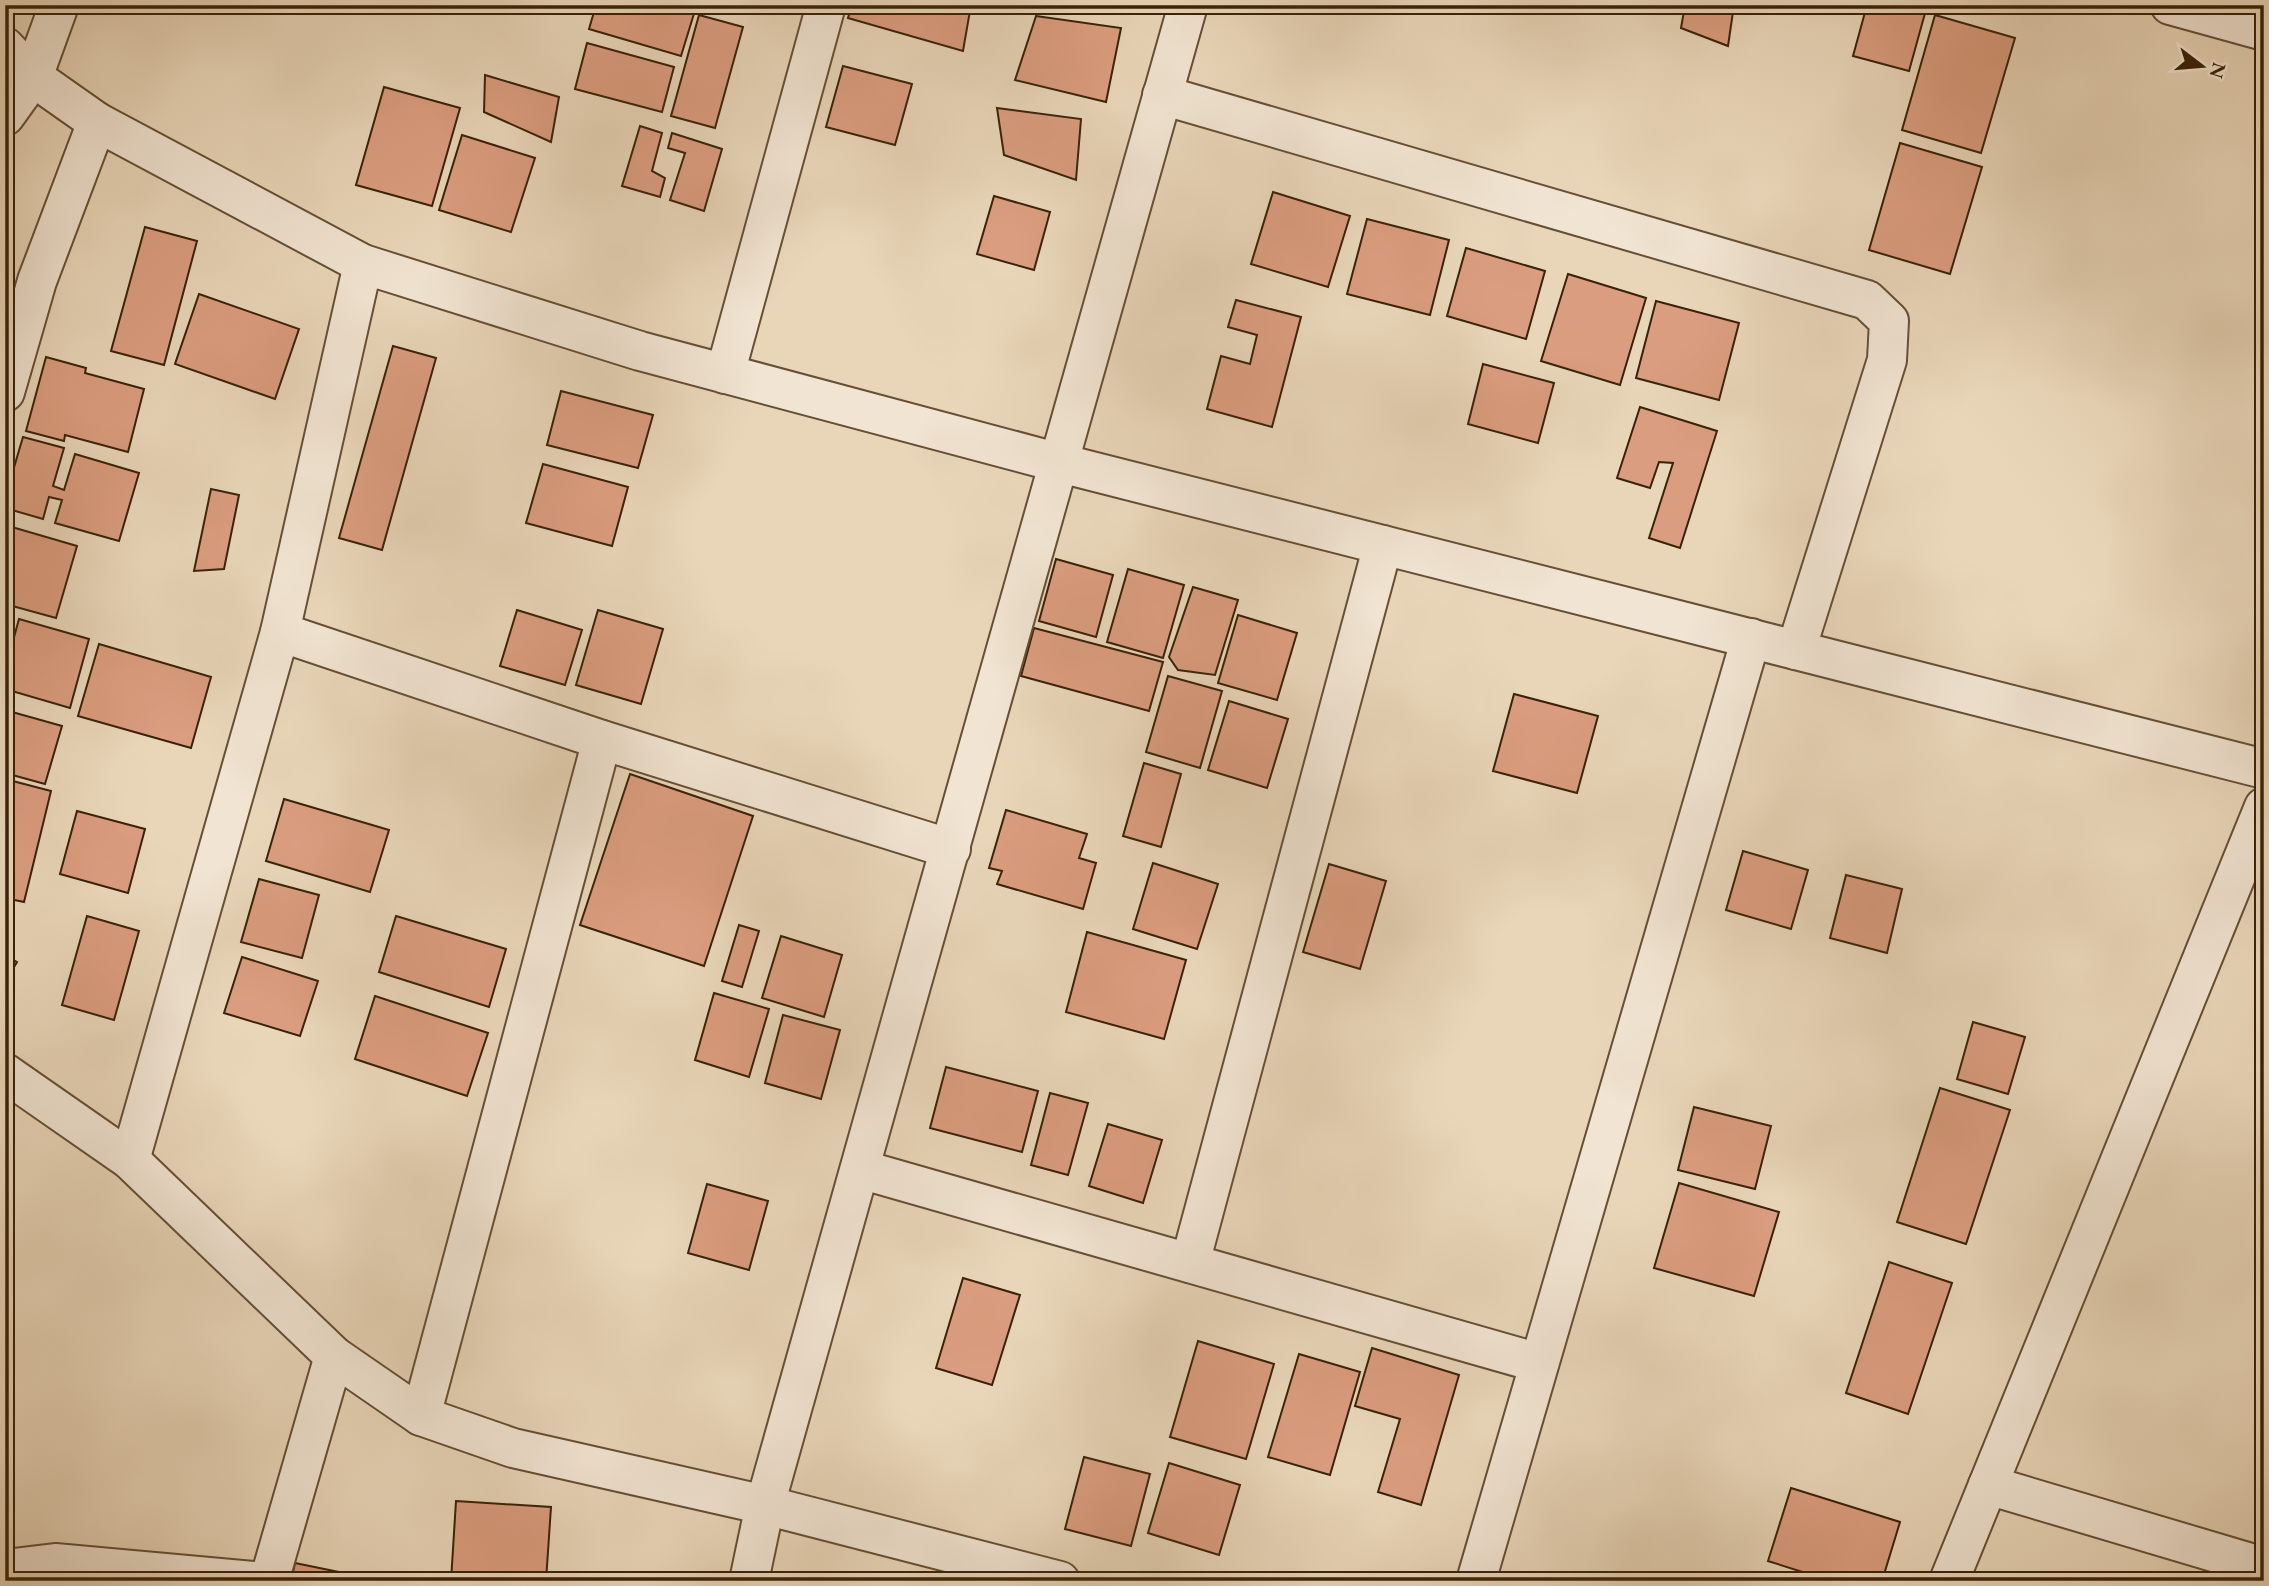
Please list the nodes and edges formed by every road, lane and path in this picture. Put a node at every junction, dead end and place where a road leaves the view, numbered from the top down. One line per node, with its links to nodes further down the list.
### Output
1 (59, 5): 7 (street)
2 (826, 5): 12 (street)
3 (1188, 5): 8 (street)
4 (2171, 5): 5 (street)
5 (2264, 31)
6 (5, 47): 7 (street)
7 (33, 77): 9 (street); 10 (street)
8 (1163, 95): 14 (street); 18 (street)
9 (5, 116)
10 (97, 122): 11 (street); 13 (street)
11 (363, 264): 12 (street); 16 (street)
12 (726, 374): 14 (street)
13 (5, 392)
14 (1056, 462): 15 (street); 22 (street)
15 (1383, 545): 17 (street); 26 (street)
16 (280, 632): 19 (street); 24 (street)
17 (1751, 638): 18 (street); 28 (street)
18 (1796, 650): 20 (street)
19 (602, 740): 22 (street); 29 (street)
20 (2264, 769)
21 (2264, 807): 30 (street)
22 (951, 849): 25 (street)
23 (5, 1073): 24 (street)
24 (130, 1160): 27 (street)
25 (860, 1169): 26 (street); 31 (street)
26 (1190, 1264): 28 (street)
27 (334, 1356): 29 (street); 36 (street)
28 (1539, 1363): 38 (street)
29 (421, 1416): 31 (street)
30 (1988, 1485): 32 (street); 39 (street)
31 (765, 1505): 34 (street); 37 (street)
32 (2264, 1567)
33 (5, 1569): 35 (street)
34 (1041, 1578)
35 (253, 1581)
36 (269, 1581)
37 (749, 1581)
38 (1476, 1581)
39 (1949, 1581)

